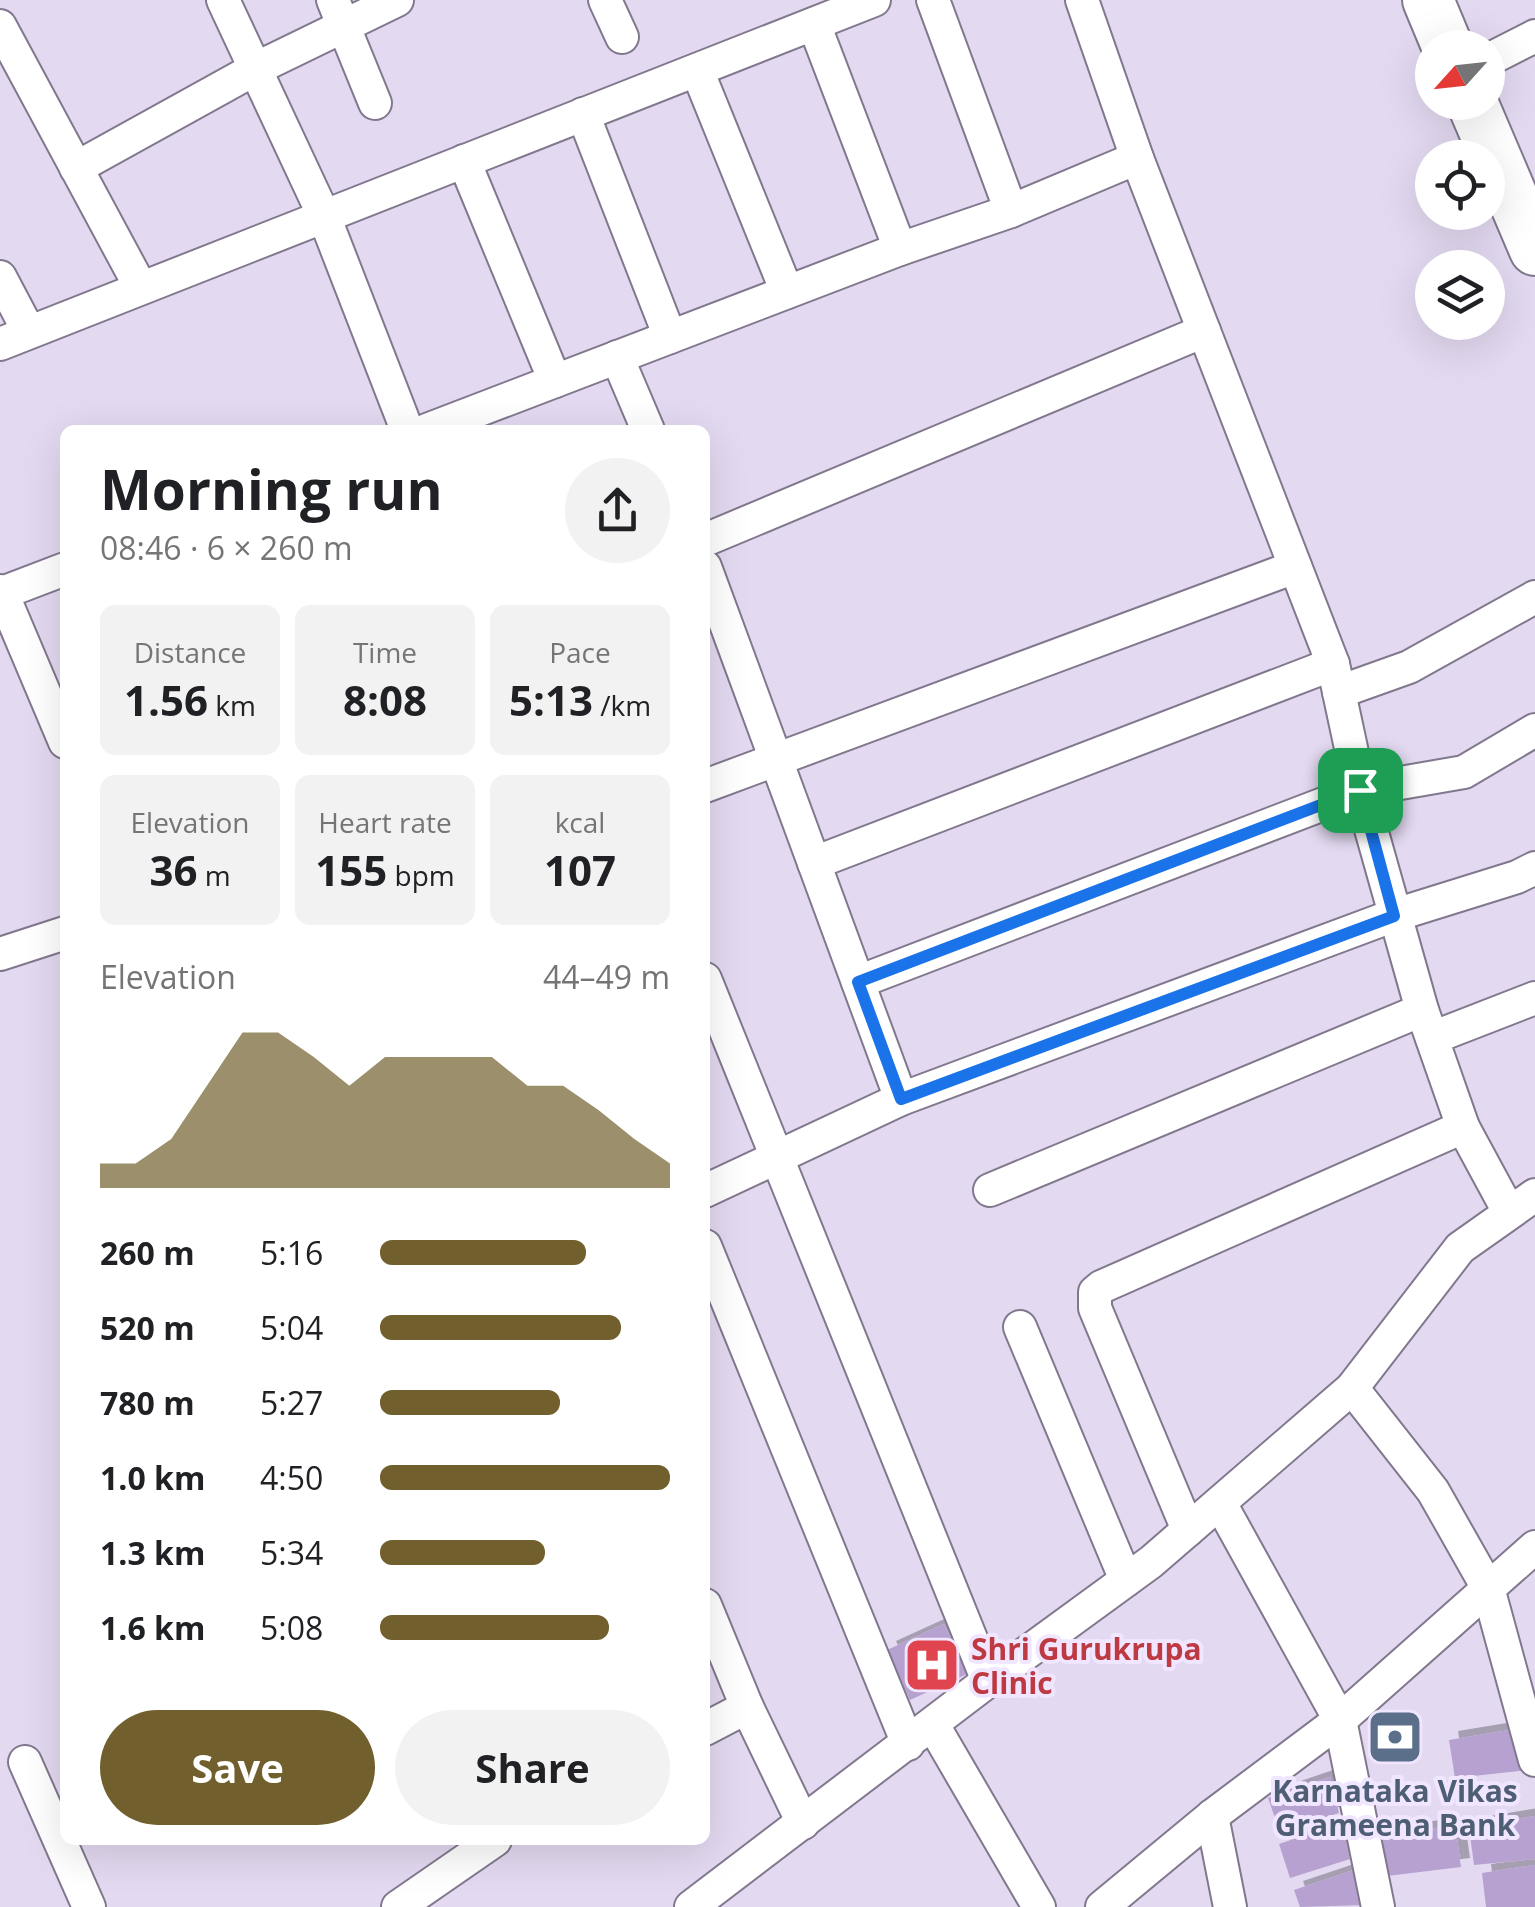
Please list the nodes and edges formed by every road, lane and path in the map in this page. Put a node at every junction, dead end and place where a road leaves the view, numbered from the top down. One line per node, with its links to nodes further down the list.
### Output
1 (223, 0): 15 (street)
2 (397, 0): 8 (street)
3 (605, 0): 13 (street)
4 (933, 0): 23 (street)
5 (1082, 0): 20 (street)
6 (1428, 0): 11 (highway)
7 (857, 3): 9 (street)
8 (338, 12): 15 (street); 17 (street)
9 (814, 24): 16 (street); 25 (street)
10 (0, 26): 22 (street)
11 (1440, 30)
12 (1535, 36): 14 (street)
13 (622, 37)
14 (1505, 51)
15 (255, 69): 22 (street); 24 (street)
16 (697, 70): 18 (street); 29 (street)
17 (375, 103)
18 (583, 114): 21 (street); 31 (street)
19 (1480, 120): 26 (highway)
20 (1136, 158): 23 (street); 30 (street)
21 (464, 162): 24 (street); 34 (street)
22 (76, 168): 28 (street)
23 (1012, 211): 25 (street)
24 (324, 216): 28 (street); 36 (street)
25 (900, 249): 29 (street)
26 (1535, 250)
27 (0, 278): 32 (street)
28 (140, 288): 32 (street)
29 (786, 292): 31 (street)
30 (1204, 331): 39 (street); 40 (street)
31 (670, 336): 33 (street)
32 (14, 338)
33 (617, 357): 34 (street); 38 (street)
34 (555, 381): 35 (street)
35 (494, 418): 37 (street)
36 (405, 425)
37 (455, 425)
38 (646, 425)
39 (710, 538)
40 (1295, 567): 45 (street); 48 (street)
41 (60, 571): 43 (street)
42 (710, 582): 48 (street)
43 (1, 592): 46 (street)
44 (1535, 597): 45 (street)
45 (1336, 678): 50 (street); 51 (street)
46 (60, 730)
47 (1535, 730): 50 (street)
48 (775, 758): 49 (street); 51 (street)
49 (710, 784)
50 (1360, 790): 53 (street); 56 (street)
51 (814, 863): 56 (street)
52 (1535, 868): 53 (street)
53 (1394, 916): 59 (street); 60 (street)
54 (60, 935): 55 (street)
55 (0, 954)
56 (858, 982): 60 (street)
57 (710, 990): 62 (street)
58 (1535, 998): 59 (street)
59 (1427, 1024): 61 (street); 64 (street)
60 (901, 1099): 62 (street)
61 (1464, 1127): 65 (street); 70 (street)
62 (777, 1155): 63 (street); 75 (street)
63 (710, 1188)
64 (990, 1190)
65 (1522, 1204): 68 (street)
66 (710, 1257): 79 (street)
67 (1020, 1327): 72 (street)
68 (1352, 1388): 69 (street); 73 (street)
69 (1220, 1503): 70 (street); 77 (street)
70 (1188, 1530): 72 (street)
71 (1535, 1547): 73 (street)
72 (1126, 1580): 75 (street)
73 (1488, 1588): 77 (street); 80 (street)
74 (710, 1617): 76 (street)
75 (988, 1681): 79 (street)
76 (747, 1707): 78 (street); 83 (street)
77 (1340, 1720): 82 (street); 93 (street)
78 (710, 1726)
79 (920, 1735): 83 (street); 90 (street)
80 (1535, 1760)
81 (25, 1762): 84 (street)
82 (1212, 1816): 91 (street); 92 (street)
83 (803, 1823): 89 (street)
84 (60, 1841)
85 (62, 1845): 87 (street)
86 (488, 1845): 88 (street)
87 (89, 1907)
88 (398, 1907)
89 (692, 1907)
90 (1040, 1907)
91 (1102, 1907)
92 (1230, 1907)
93 (1378, 1907)

